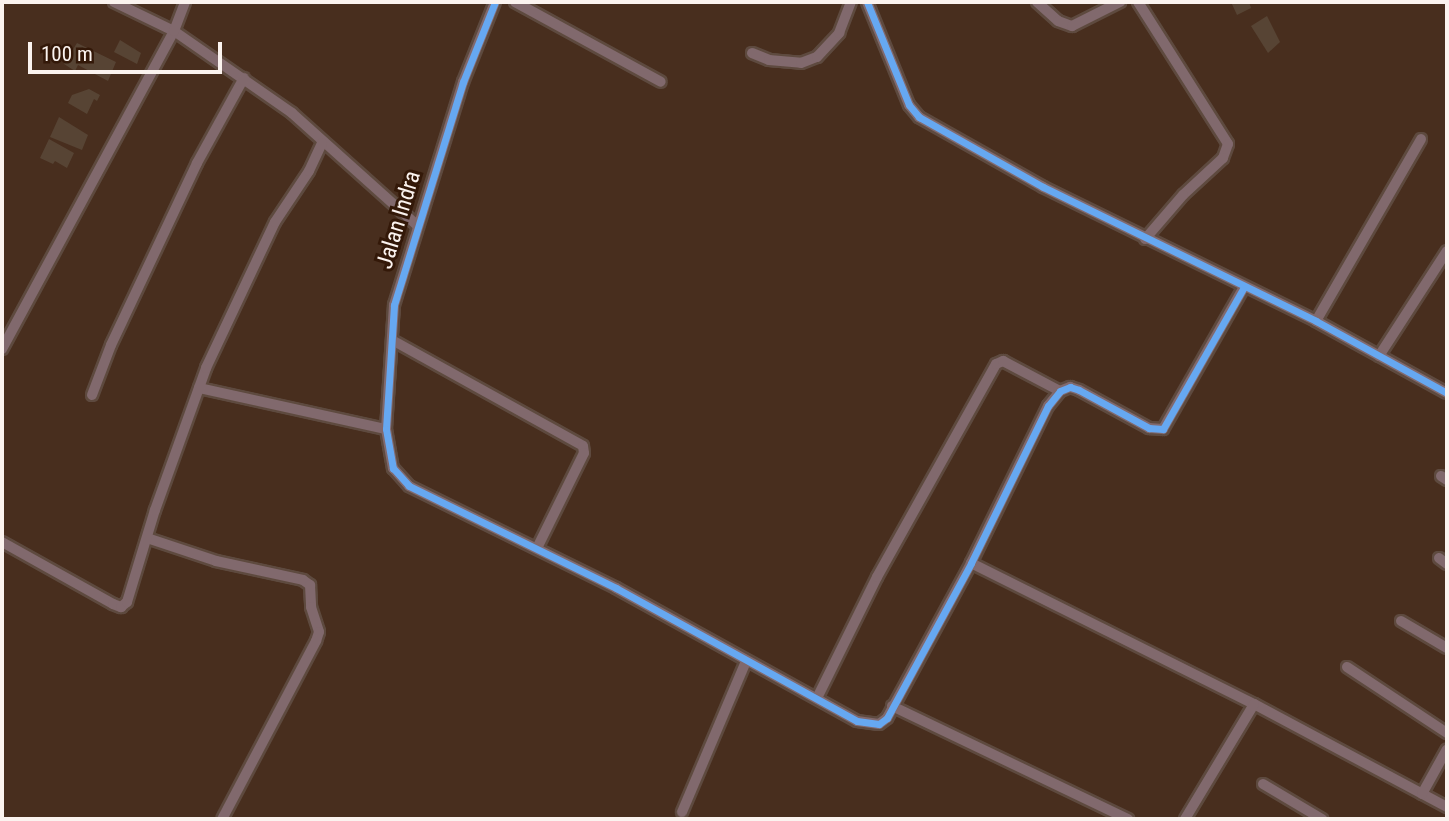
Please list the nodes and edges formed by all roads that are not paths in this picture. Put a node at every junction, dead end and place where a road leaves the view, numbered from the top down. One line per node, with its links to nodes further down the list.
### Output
1 (114, 2): 10 (street)
2 (185, 2): 10 (street)
3 (495, 2): 16 (street, Jalan Indra)
4 (515, 2): 13 (street)
5 (851, 2): 11 (street)
6 (867, 2): 17 (street)
7 (1037, 2): 8 (street)
8 (1120, 2)
9 (1138, 2): 17 (street)
10 (174, 31): 12 (street); 22 (street)
11 (752, 53)
12 (244, 78): 15 (street); 27 (street)
13 (660, 82)
14 (1421, 139): 20 (street)
15 (323, 143): 16 (street); 24 (street)
16 (418, 226): 21 (street, Jalan Indra)
17 (1145, 239): 19 (street)
18 (1447, 251): 23 (street)
19 (1244, 287): 20 (street); 25 (street)
20 (1315, 321): 23 (street)
21 (392, 341): 28 (street, Jalan Indra); 31 (street)
22 (2, 349)
23 (1379, 356): 26 (street)
24 (198, 388): 28 (street); 29 (street)
25 (1060, 391): 32 (street); 37 (street)
26 (1447, 393)
27 (92, 395)
28 (386, 429): 31 (street, Jalan Indra)
29 (147, 538): 30 (street); 46 (street)
30 (2, 542)
31 (537, 548): 35 (street)
32 (971, 563): 38 (street); 39 (street)
33 (1401, 621): 34 (street)
34 (1447, 648)
35 (746, 661): 37 (street); 45 (street)
36 (1347, 667): 40 (street)
37 (817, 698): 39 (street)
38 (1254, 705): 43 (street); 48 (street)
39 (892, 706): 47 (street)
40 (1447, 733)
41 (1447, 749): 43 (street)
42 (1263, 784): 49 (street)
43 (1422, 794): 44 (street)
44 (1447, 807)
45 (682, 812)
46 (222, 819)
47 (1128, 819)
48 (1185, 819)
49 (1322, 819)

